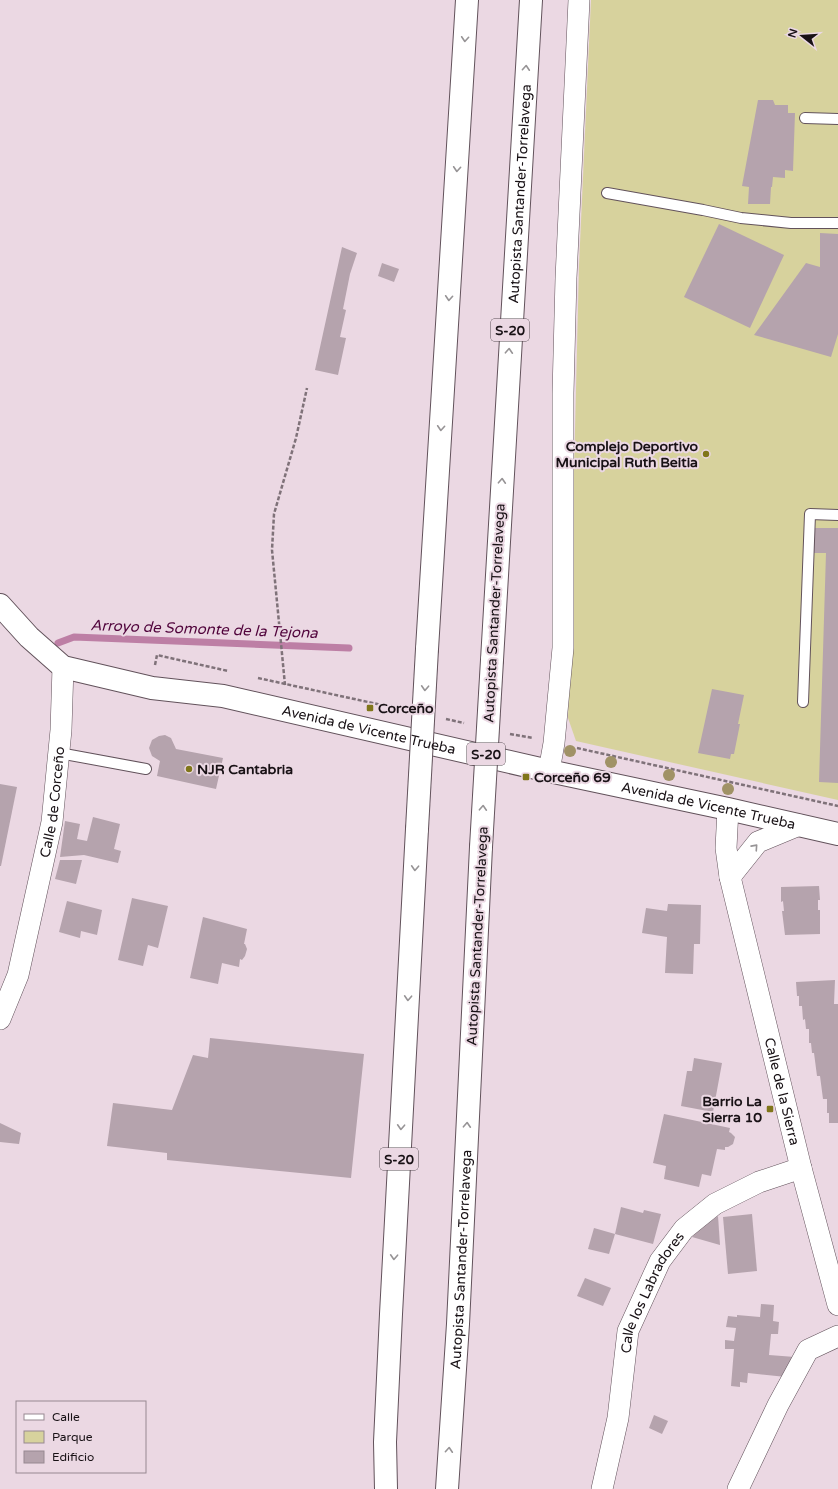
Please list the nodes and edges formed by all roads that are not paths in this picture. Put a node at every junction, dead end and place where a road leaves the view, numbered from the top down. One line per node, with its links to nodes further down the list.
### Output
1 (467, 0): 23 (main road, S-20, one-way to 23, bridge)
2 (531, 0): 24 (main road, Autopista Santander-Torrelavega / S-20, one-way to 2, bridge)
3 (579, 0): 14 (street)
4 (805, 118): 5 (lane)
5 (838, 119)
6 (607, 193): 7 (lane)
7 (838, 223)
8 (838, 515): 11 (lane)
9 (0, 605): 10 (main road)
10 (63, 667): 12 (street, Calle de Corceño); 14 (main road, Avenida de Vicente Trueba)
11 (803, 702)
12 (59, 753): 13 (lane); 19 (street, Calle de Corceño)
13 (146, 769)
14 (549, 771): 15 (main road, Avenida de Vicente Trueba)
15 (728, 809): 16 (main road, Avenida de Vicente Trueba); 18 (street, Calle de la Sierra)
16 (799, 825): 17 (main road, Avenida de Vicente Trueba); 18 (street, one-way to 16)
17 (838, 834)
18 (730, 877): 20 (street, Calle de la Sierra)
19 (0, 1019)
20 (801, 1168): 21 (street, Calle de la Sierra); 25 (street, Calle los Labradores)
21 (838, 1305)
22 (838, 1336): 26 (street)
23 (386, 1489)
24 (447, 1489)
25 (602, 1489)
26 (738, 1489)

